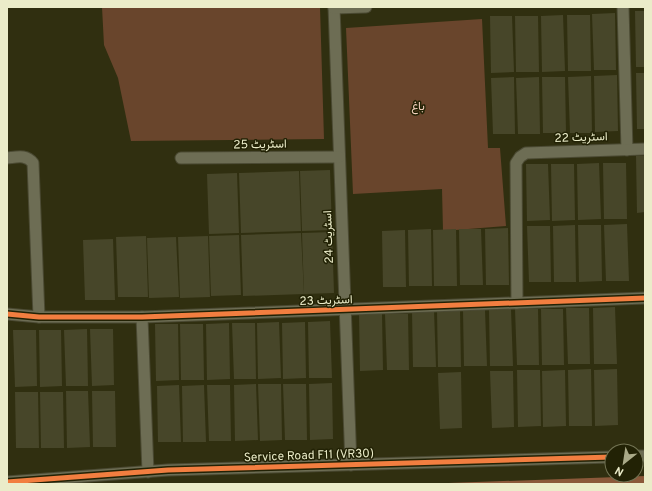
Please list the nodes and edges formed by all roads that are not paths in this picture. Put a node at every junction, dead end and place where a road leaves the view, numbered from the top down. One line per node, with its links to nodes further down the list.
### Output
1 (366, 7): 3 (street)
2 (623, 7): 5 (street)
3 (334, 8): 6 (street, اسٹریٹ 24)
4 (645, 149): 5 (street, اسٹریٹ 22)
5 (627, 150): 10 (street, اسٹریٹ 22)
6 (339, 157): 8 (street, اسٹریٹ 25); 11 (street, اسٹریٹ 24)
7 (7, 158): 13 (street)
8 (181, 158)
9 (645, 298): 10 (street, اسٹریٹ 23)
10 (517, 303): 11 (street, اسٹریٹ 23)
11 (345, 310): 14 (street, اسٹریٹ 23); 16 (street, اسٹریٹ 24)
12 (7, 314): 13 (street, اسٹریٹ 23)
13 (39, 317): 14 (street, اسٹریٹ 23)
14 (142, 317): 17 (street)
15 (604, 457): 16 (street, Service Road F11 (VR30))
16 (350, 465): 17 (street, Service Road F11 (VR30))
17 (148, 472): 18 (street, Service Road F11 (VR30))
18 (7, 482)

